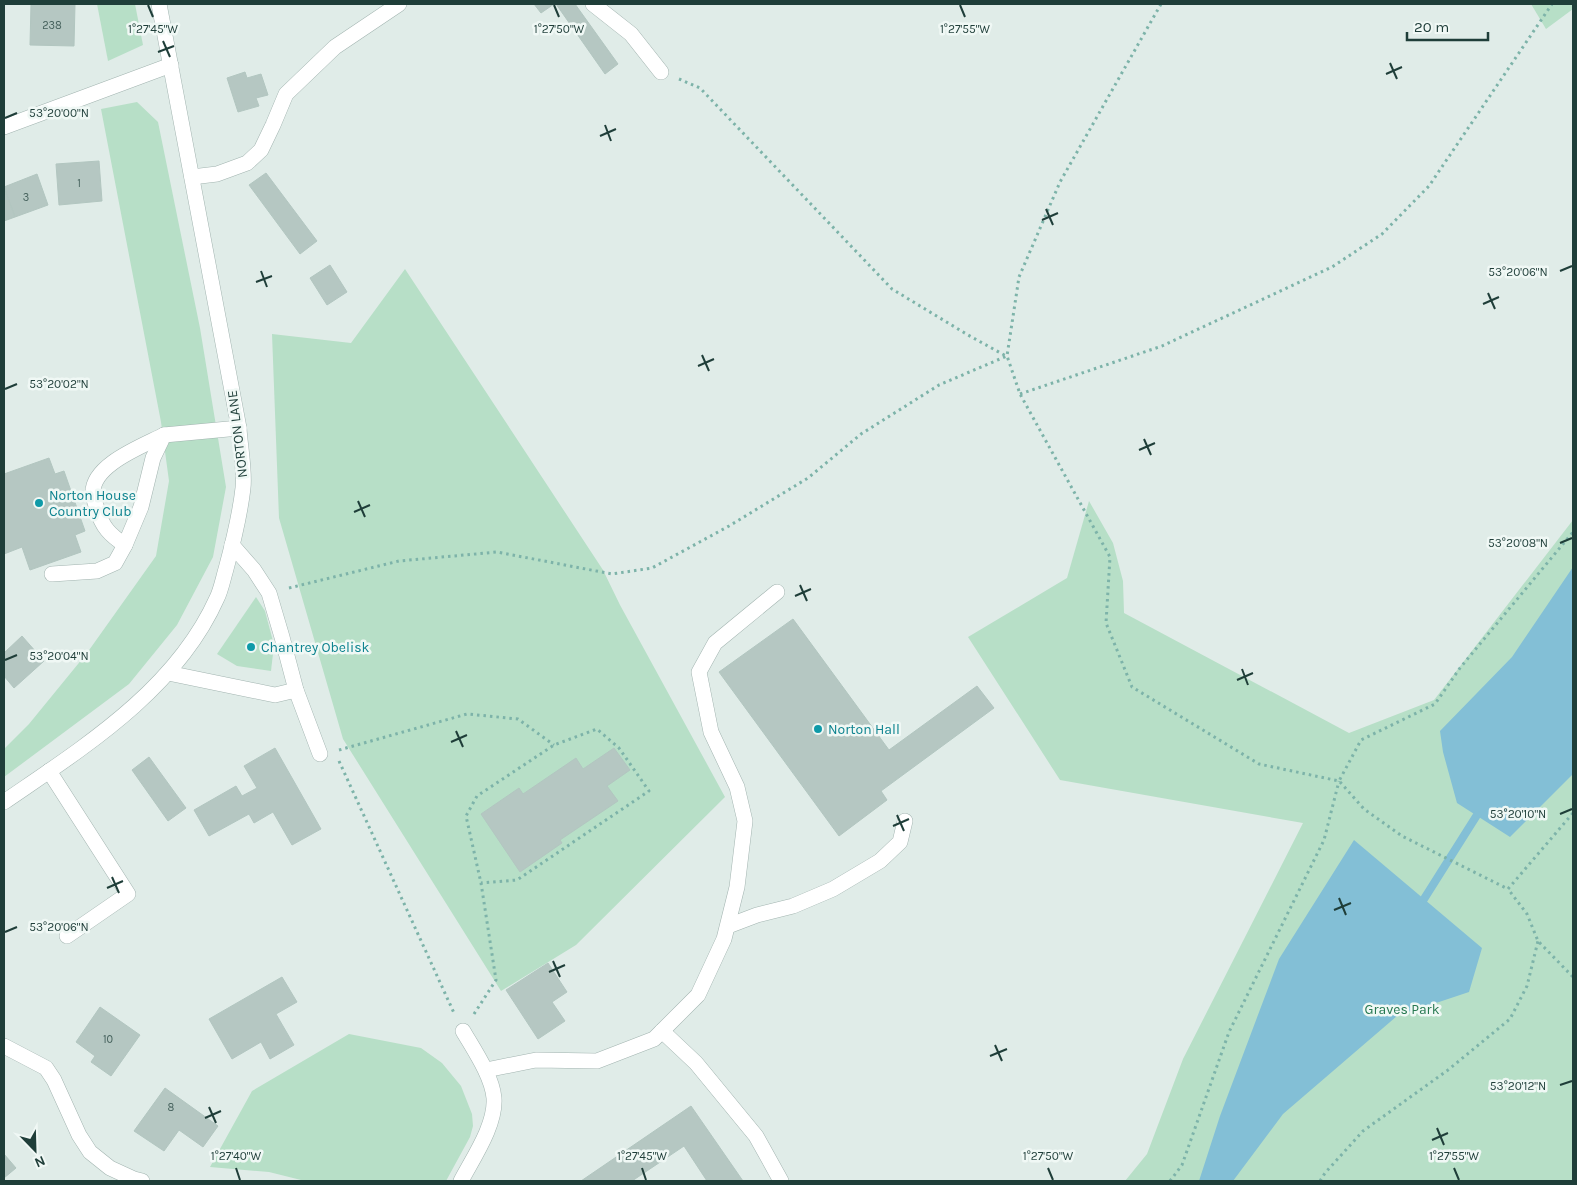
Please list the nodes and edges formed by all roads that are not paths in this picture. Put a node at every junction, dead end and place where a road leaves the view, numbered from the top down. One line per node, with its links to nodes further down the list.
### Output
1 (159, 4): 4 (street, NORTON LANE)
2 (399, 4): 7 (street)
3 (593, 4): 5 (street)
4 (171, 65): 6 (street); 7 (street, NORTON LANE)
5 (661, 72)
6 (4, 126)
7 (192, 177): 8 (street, NORTON LANE)
8 (239, 428): 9 (street); 11 (street, NORTON LANE)
9 (164, 435): 10 (street); 10 (street)
10 (125, 545): 12 (street)
11 (232, 545): 14 (street, NORTON LANE); 15 (street)
12 (52, 574)
13 (777, 592): 20 (street)
14 (168, 672): 15 (street); 17 (street, NORTON LANE)
15 (296, 690): 16 (street)
16 (327, 753)
17 (49, 771): 18 (street, NORTON LANE); 21 (street)
18 (4, 802)
19 (905, 821): 20 (street)
20 (728, 926): 23 (street)
21 (67, 936)
22 (463, 1031): 25 (street)
23 (662, 1031): 25 (street); 28 (street)
24 (4, 1046): 26 (street)
25 (486, 1070): 27 (street)
26 (142, 1181)
27 (461, 1181)
28 (781, 1181)

